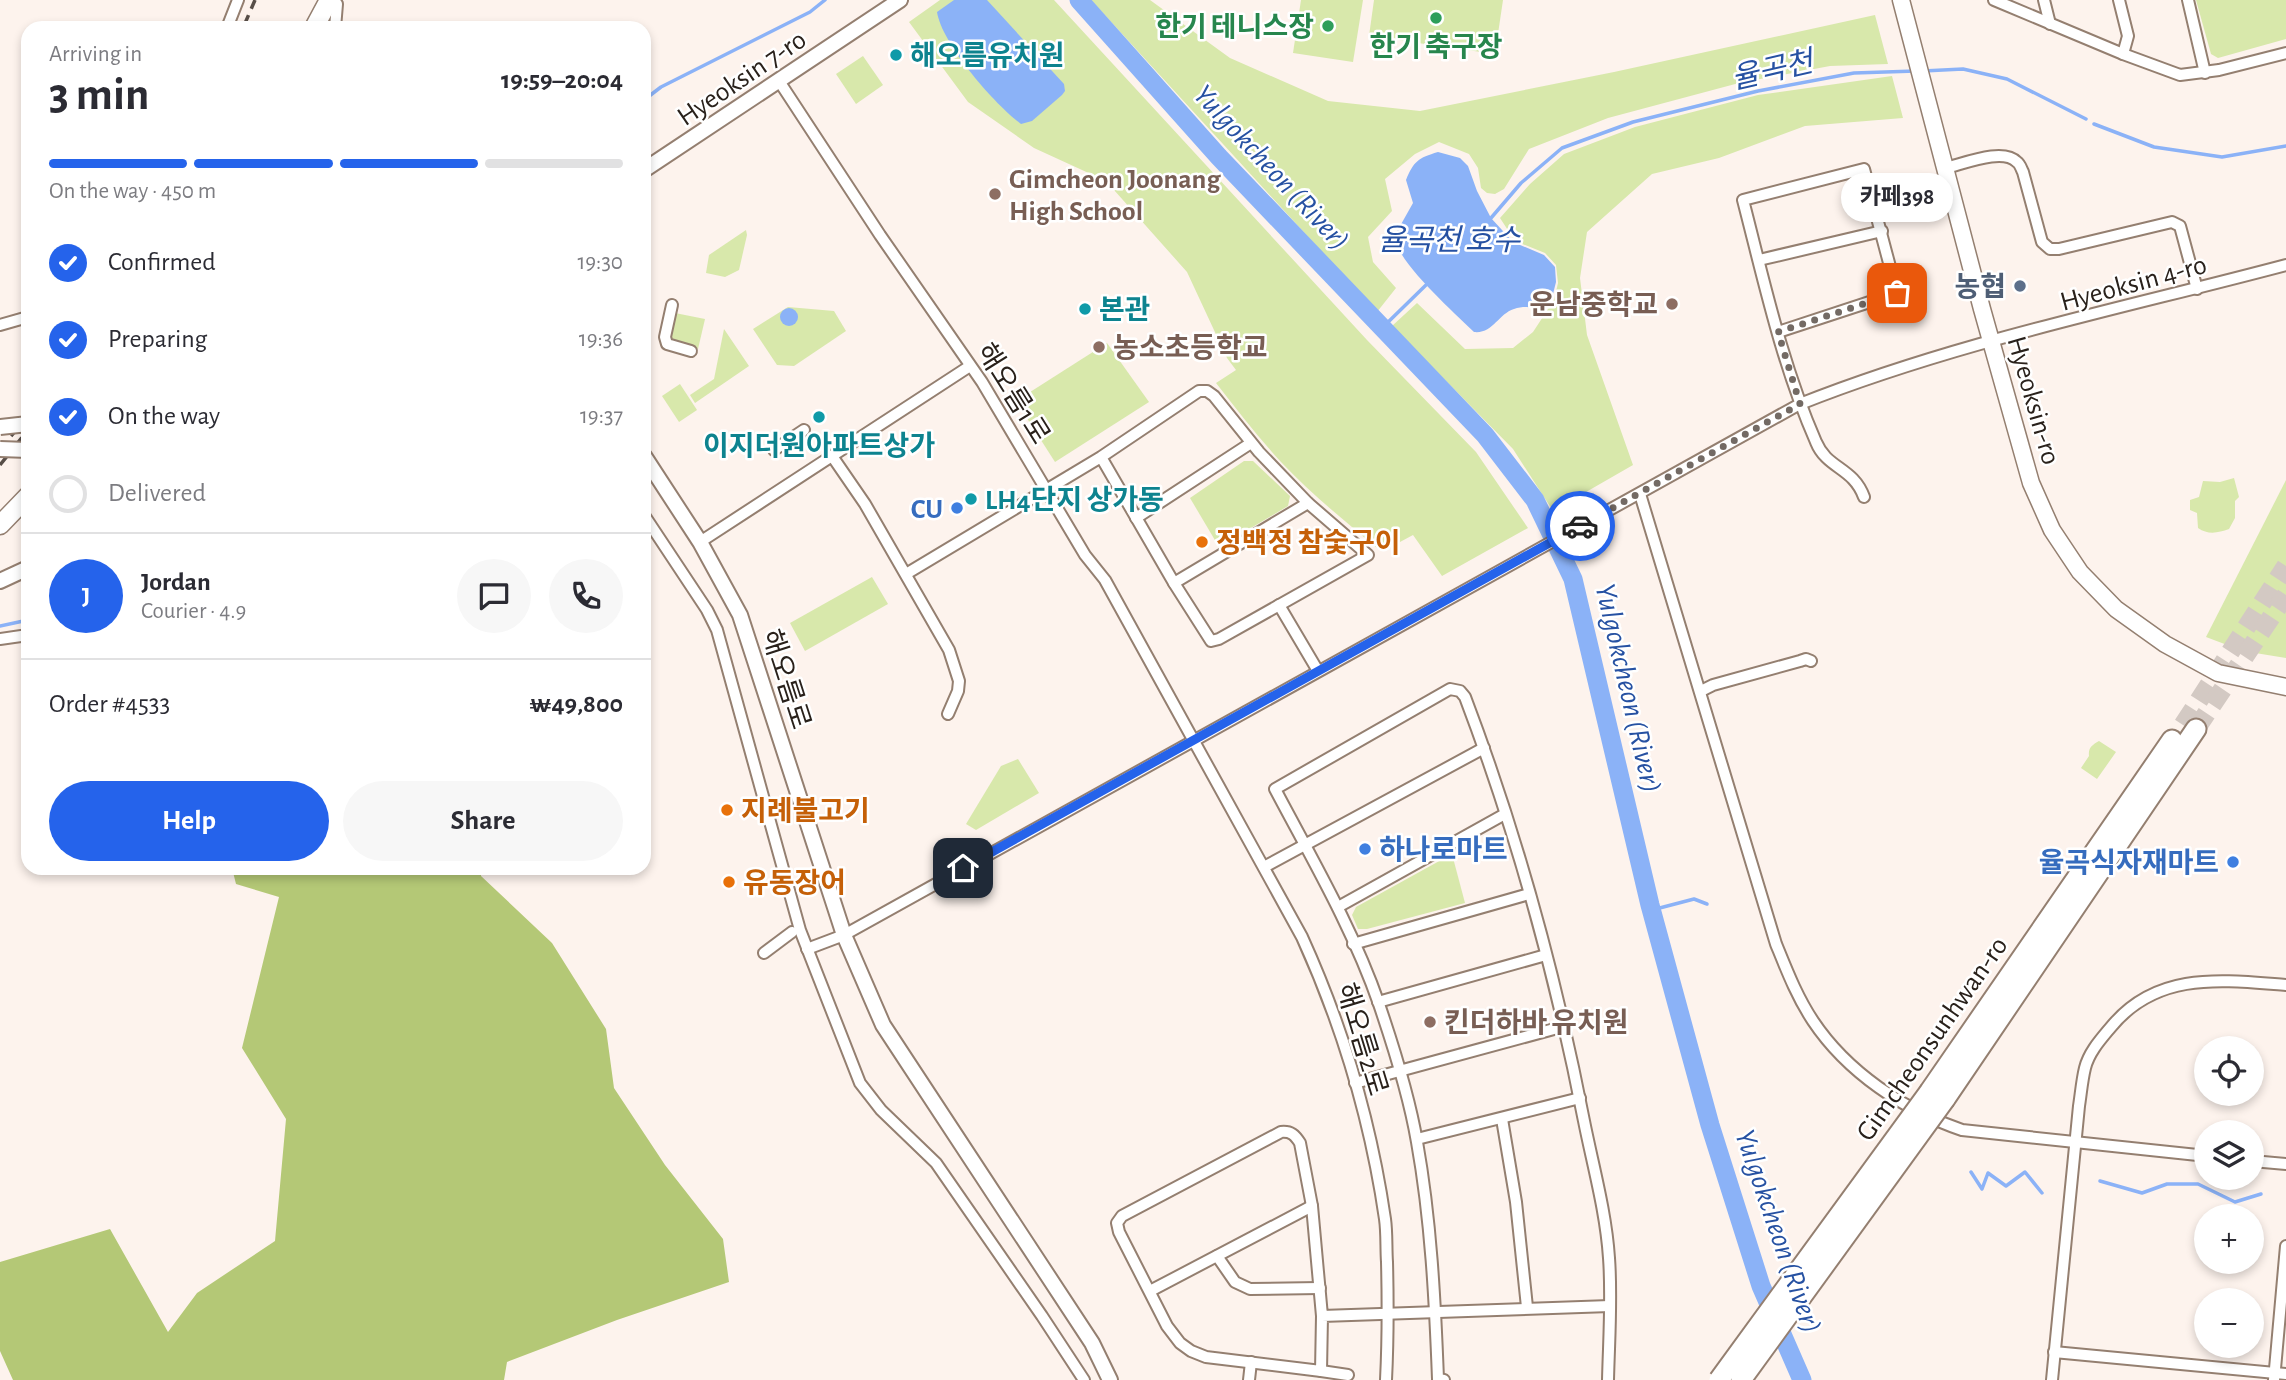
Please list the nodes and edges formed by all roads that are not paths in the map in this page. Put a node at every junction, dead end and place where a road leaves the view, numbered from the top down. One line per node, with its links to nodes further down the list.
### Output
1 (239, 0): 9 (street)
2 (900, 0): 17 (street, Hyeoksin 7-ro)
3 (1901, 0): 19 (main road, Hyeoksin-ro)
4 (1994, 0): 13 (street)
5 (2044, 0): 13 (street)
6 (2119, 0): 15 (street)
7 (2188, 0): 16 (street)
8 (335, 1): 10 (main road); 11 (main road); 12 (street)
9 (230, 21)
10 (319, 21)
11 (328, 21)
12 (335, 21)
13 (2050, 24): 15 (street)
14 (2286, 53): 16 (street)
15 (2123, 54): 16 (street)
16 (2205, 73)
17 (779, 81): 18 (street, Hyeoksin 7-ro); 30 (street, 해오름1로)
18 (651, 165)
19 (1945, 168): 23 (street); 28 (main road, Hyeoksin-ro)
20 (1882, 231): 21 (street); 21 (street); 27 (street)
21 (1759, 260): 27 (street)
22 (2286, 265): 23 (street, Hyeoksin 4-ro)
23 (2197, 289): 28 (street, Hyeoksin 4-ro)
24 (672, 304): 29 (street)
25 (21, 319): 26 (street)
26 (0, 325)
27 (1778, 332): 31 (street)
28 (1992, 342): 31 (street, Hyeoksin 4-ro); 62 (main road, Hyeoksin-ro)
29 (691, 351)
30 (970, 366): 39 (street); 42 (street, 해오름1로)
31 (1800, 404): 43 (street, Hyeoksin 4-ro); 44 (street)
32 (21, 425): 33 (street, bridge)
33 (0, 427)
34 (804, 430): 38 (street)
35 (1251, 443): 40 (street); 46 (street); 47 (street)
36 (0, 449): 37 (street, bridge)
37 (21, 450)
38 (774, 450)
39 (832, 456): 52 (street); 54 (street)
40 (1101, 457): 42 (street); 47 (street)
41 (651, 467): 52 (street, 해오름로)
42 (1048, 490): 54 (street); 66 (street, 해오름1로)
43 (1640, 494): 61 (street, Hyeoksin 4-ro); 63 (street)
44 (1864, 497)
45 (21, 503): 49 (main road)
46 (1308, 503): 56 (street); 57 (street)
47 (1136, 518): 56 (street)
48 (21, 520): 51 (main road)
49 (0, 525)
50 (651, 526): 76 (street)
51 (0, 541)
52 (700, 542): 74 (street, 해오름로)
53 (21, 571): 55 (street)
54 (906, 574): 64 (street)
55 (0, 581)
56 (1174, 583): 57 (street)
57 (1279, 604): 61 (street)
58 (21, 636): 59 (street)
59 (0, 639)
60 (1811, 661): 63 (street)
61 (1318, 671): 66 (street, Hyeoksin 4-ro)
62 (2286, 687)
63 (1701, 691): 88 (street)
64 (948, 714)
65 (2189, 727): 84 (highway, Gimcheonsunhwan-ro)
66 (1193, 740): 70 (street, 해오름2로); 74 (street, Hyeoksin 4-ro)
67 (1484, 748): 68 (street); 69 (street); 69 (street)
68 (1505, 814): 71 (street); 72 (street)
69 (1305, 846): 70 (street); 72 (street)
70 (1264, 867): 83 (street, 해오름2로)
71 (1529, 894): 75 (street); 78 (street)
72 (1338, 907): 75 (street)
73 (792, 932): 77 (street)
74 (844, 935): 76 (street, Hyeoksin 4-ro); 108 (street, 해오름로)
75 (1353, 944): 80 (street)
76 (807, 948): 107 (street)
77 (764, 953)
78 (1546, 955): 80 (street); 81 (street)
79 (2286, 985): 88 (street)
80 (1378, 1002): 82 (street)
81 (1564, 1026): 82 (street); 85 (street)
82 (1399, 1071): 83 (street); 87 (street)
83 (1355, 1083): 100 (street, 해오름2로)
84 (1937, 1095): 113 (highway, Gimcheonsunhwan-ro, bridge); 114 (highway, Gimcheonsunhwan-ro, bridge)
85 (1580, 1098): 86 (street); 97 (street)
86 (1502, 1119): 87 (street); 98 (street)
87 (1417, 1139): 99 (street)
88 (2075, 1143): 89 (street); 102 (street)
89 (2194, 1155)
90 (2264, 1162): 91 (street)
91 (2286, 1164)
92 (1312, 1206): 94 (street); 95 (street); 96 (street)
93 (2286, 1245): 106 (street)
94 (1217, 1256): 95 (street); 96 (street)
95 (1320, 1288): 101 (street)
96 (1150, 1291): 103 (street)
97 (1610, 1306): 98 (street); 112 (street)
98 (1527, 1307): 99 (street)
99 (1436, 1312): 100 (street); 111 (street)
100 (1389, 1314): 101 (street); 110 (street, 해오름2로)
101 (1322, 1316): 104 (street)
102 (2054, 1352): 106 (street); 115 (street)
103 (1251, 1362): 104 (street); 109 (street)
104 (1321, 1371): 105 (street)
105 (1348, 1375)
106 (2278, 1375)
107 (1084, 1380)
108 (1110, 1380)
109 (1249, 1380)
110 (1386, 1380)
111 (1444, 1380)
112 (1608, 1380)
113 (1719, 1380)
114 (1741, 1380)
115 (2052, 1380)

